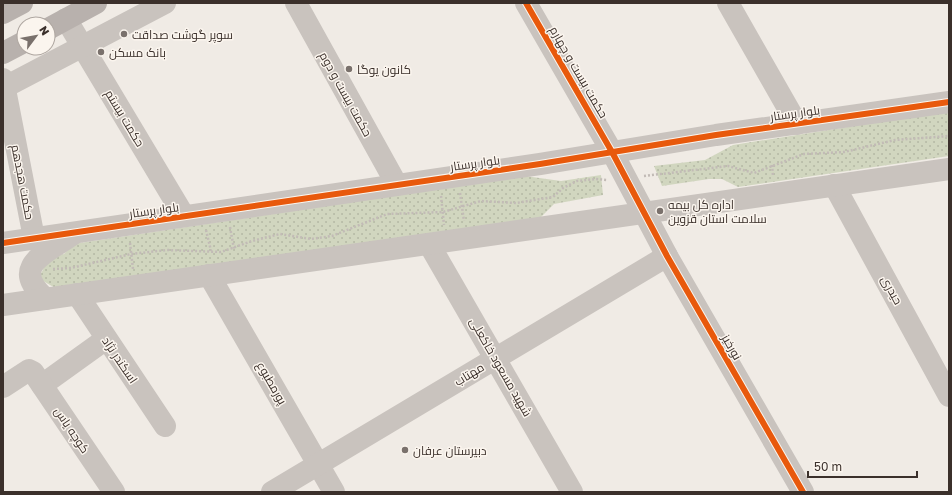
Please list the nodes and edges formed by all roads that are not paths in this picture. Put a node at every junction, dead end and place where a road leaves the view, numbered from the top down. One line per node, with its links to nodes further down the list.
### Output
1 (22, 3): 7 (main road)
2 (96, 3): 8 (main road)
3 (165, 3): 10 (street)
4 (296, 3): 18 (street, حکمت بیست و دوم)
5 (526, 3): 15 (street, حکمت بیست و چهارم)
6 (728, 3): 14 (street)
7 (3, 13)
8 (57, 24): 10 (street, حکمت بیستم)
9 (16, 46): 11 (main road)
10 (82, 48): 12 (street); 21 (street, حکمت بیستم)
11 (3, 53)
12 (4, 85): 24 (street, حکمت هجدهم)
13 (949, 102): 14 (street, بلوار پرستار)
14 (796, 124): 15 (street, بلوار پرستار)
15 (612, 152): 17 (street, حکمت بیست و چهارم); 18 (street, بلوار پرستار)
16 (949, 169): 19 (street)
17 (626, 179): 20 (street, نورخیز)
18 (397, 185): 21 (street, بلوار پرستار)
19 (834, 185): 20 (street); 35 (street, حیدری)
20 (644, 212): 23 (street); 26 (street, نورخیز)
21 (184, 216): 22 (street, بلوار پرستار)
22 (77, 232): 24 (street, بلوار پرستار); 29 (street)
23 (437, 236): 27 (street); 32 (street, شهید مسعود خاکعلی)
24 (34, 238): 25 (street, بلوار پرستار)
25 (3, 243)
26 (667, 256): 32 (street, مهتاب); 42 (street, نورخیز)
27 (208, 275): 28 (street); 37 (street, پورمطبوع)
28 (76, 294): 29 (street); 31 (street, اسکندر نژاد)
29 (46, 299): 30 (street)
30 (3, 305)
31 (106, 339): 33 (street); 36 (street, اسکندر نژاد)
32 (496, 358): 37 (street, مهتاب); 41 (street, شهید مسعود خاکعلی)
33 (36, 377): 34 (street); 38 (street, کوچه یاس)
34 (3, 387)
35 (949, 396)
36 (165, 426)
37 (319, 464): 39 (street, مهتاب); 40 (street, پورمطبوع)
38 (114, 492)
39 (272, 492)
40 (334, 492)
41 (572, 492)
42 (803, 492)

